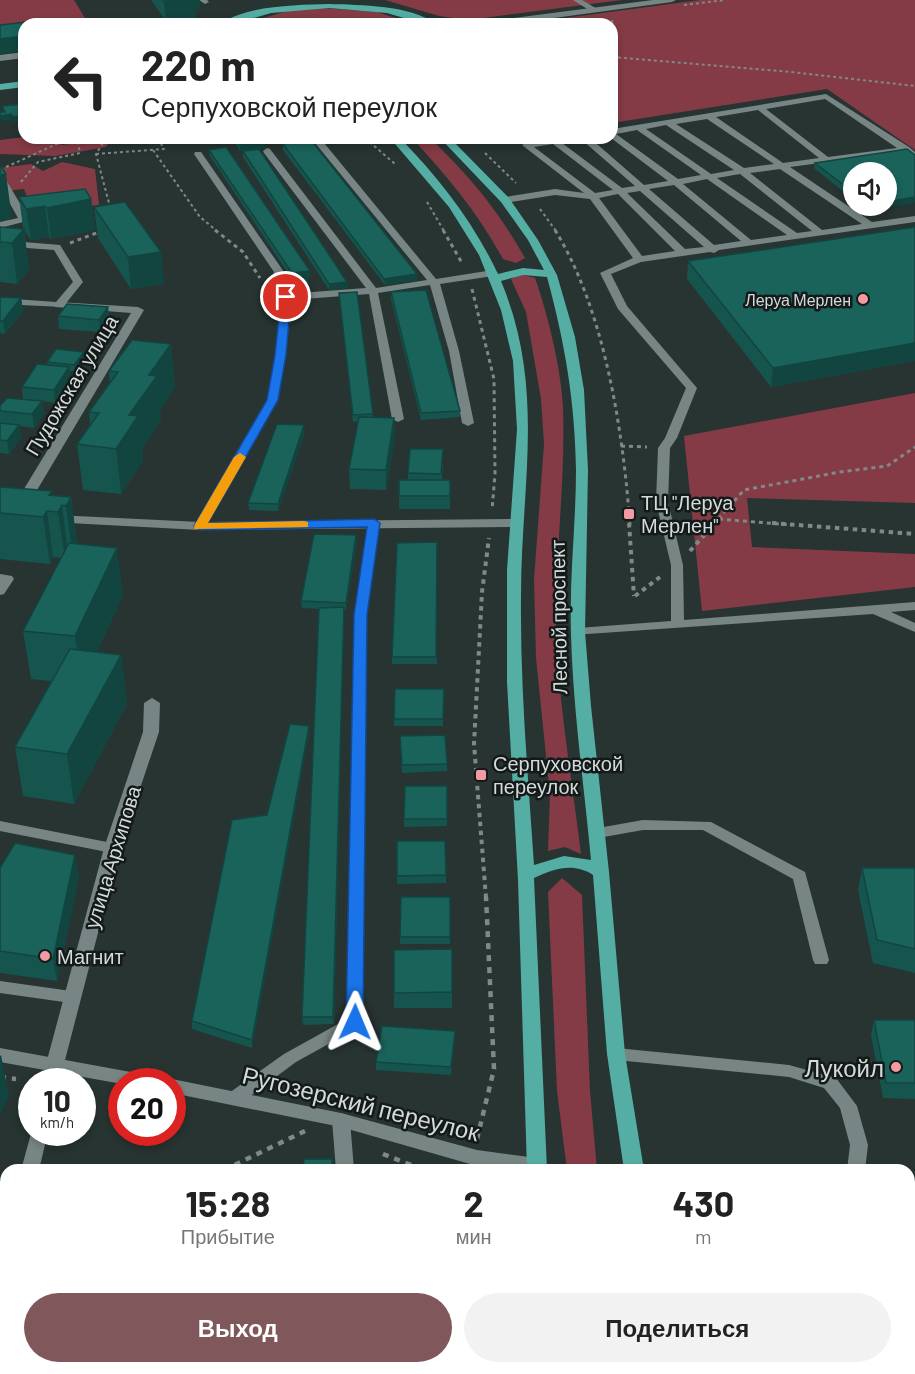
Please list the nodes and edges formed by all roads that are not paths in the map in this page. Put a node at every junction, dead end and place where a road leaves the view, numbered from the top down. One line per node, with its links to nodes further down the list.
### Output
1 (577, 0): 5 (lane)
2 (672, 0): 5 (street)
3 (335, 1): 4 (main road); 7 (main road)
4 (266, 5): 6 (main road)
5 (595, 10): 8 (street)
6 (238, 18)
7 (420, 18)
8 (536, 18)
9 (18, 56): 10 (street)
10 (0, 58)
11 (18, 76): 12 (main road)
12 (0, 78)
13 (18, 85): 14 (main road)
14 (0, 87)
15 (759, 107): 16 (lane); 27 (lane); 31 (lane)
16 (707, 115): 17 (lane); 32 (lane)
17 (667, 122): 18 (lane); 33 (lane)
18 (638, 127): 19 (lane); 34 (lane)
19 (618, 132)
20 (618, 138): 36 (lane)
21 (320, 144): 54 (lane)
22 (401, 144): 52 (main road, Лесной проспект)
23 (451, 144): 40 (main road, Лесной проспект)
24 (533, 144): 39 (lane)
25 (558, 144): 38 (lane)
26 (592, 144): 37 (lane)
27 (906, 149): 30 (lane); 31 (lane)
28 (267, 152): 55 (lane)
29 (198, 154): 56 (lane)
30 (915, 156)
31 (827, 160): 32 (lane)
32 (783, 166): 33 (lane); 43 (lane)
33 (742, 171): 34 (lane); 44 (lane)
34 (711, 176): 36 (lane); 45 (lane)
35 (0, 178): 42 (lane)
36 (676, 182): 37 (lane); 47 (lane)
37 (643, 187): 38 (lane); 48 (lane)
38 (620, 191): 39 (lane); 49 (lane)
39 (593, 196): 40 (lane); 51 (lane)
40 (506, 200): 50 (main road, Лесной проспект)
41 (915, 219): 43 (lane)
42 (0, 225)
43 (871, 226): 44 (lane)
44 (822, 234): 45 (lane)
45 (796, 237): 47 (lane)
46 (0, 243): 58 (lane)
47 (749, 243): 48 (lane)
48 (714, 249): 49 (lane)
49 (683, 253): 51 (lane)
50 (542, 256): 52 (main road); 53 (main road, Лесной проспект)
51 (639, 260): 68 (lane)
52 (492, 272): 53 (main road); 54 (lane); 62 (main road, Лесной проспект)
53 (552, 275): 70 (main road, Лесной проспект)
54 (434, 282): 55 (lane); 60 (lane)
55 (373, 291): 56 (lane); 59 (lane)
56 (286, 297): 63 (lane)
57 (0, 302): 58 (lane)
58 (59, 305): 63 (street, Пудожская улица)
59 (398, 419)
60 (468, 423)
61 (374, 523): 62 (street); 63 (street); 85 (lane)
62 (517, 523): 76 (main road, Лесной проспект)
63 (200, 526)
64 (0, 578): 65 (lane)
65 (0, 591)
66 (915, 606): 67 (lane)
67 (875, 610): 68 (lane); 69 (lane)
68 (678, 625): 70 (lane)
69 (915, 628)
70 (578, 632): 73 (main road, Лесной проспект)
71 (152, 703): 74 (street, улица Архипова)
72 (0, 826): 74 (lane)
73 (598, 833): 75 (main road, Лесной проспект); 77 (lane)
74 (112, 848): 79 (street, улица Архипова)
75 (602, 872): 76 (main road); 80 (main road, Лесной проспект)
76 (525, 876): 91 (main road, Лесной проспект)
77 (821, 960)
78 (0, 987): 79 (lane)
79 (71, 997): 83 (street, улица Архипова)
80 (616, 1054): 92 (main road, Лесной проспект); 93 (lane)
81 (0, 1055): 82 (street)
82 (38, 1068)
83 (53, 1068)
84 (186, 1089): 85 (street, Ругозерский переулок)
85 (235, 1098): 86 (street, Ругозерский переулок)
86 (341, 1120): 89 (lane); 90 (street, Ругозерский переулок)
87 (36, 1146): 88 (lane)
88 (31, 1164)
89 (347, 1164)
90 (513, 1164)
91 (537, 1164)
92 (633, 1164)
93 (857, 1164)

